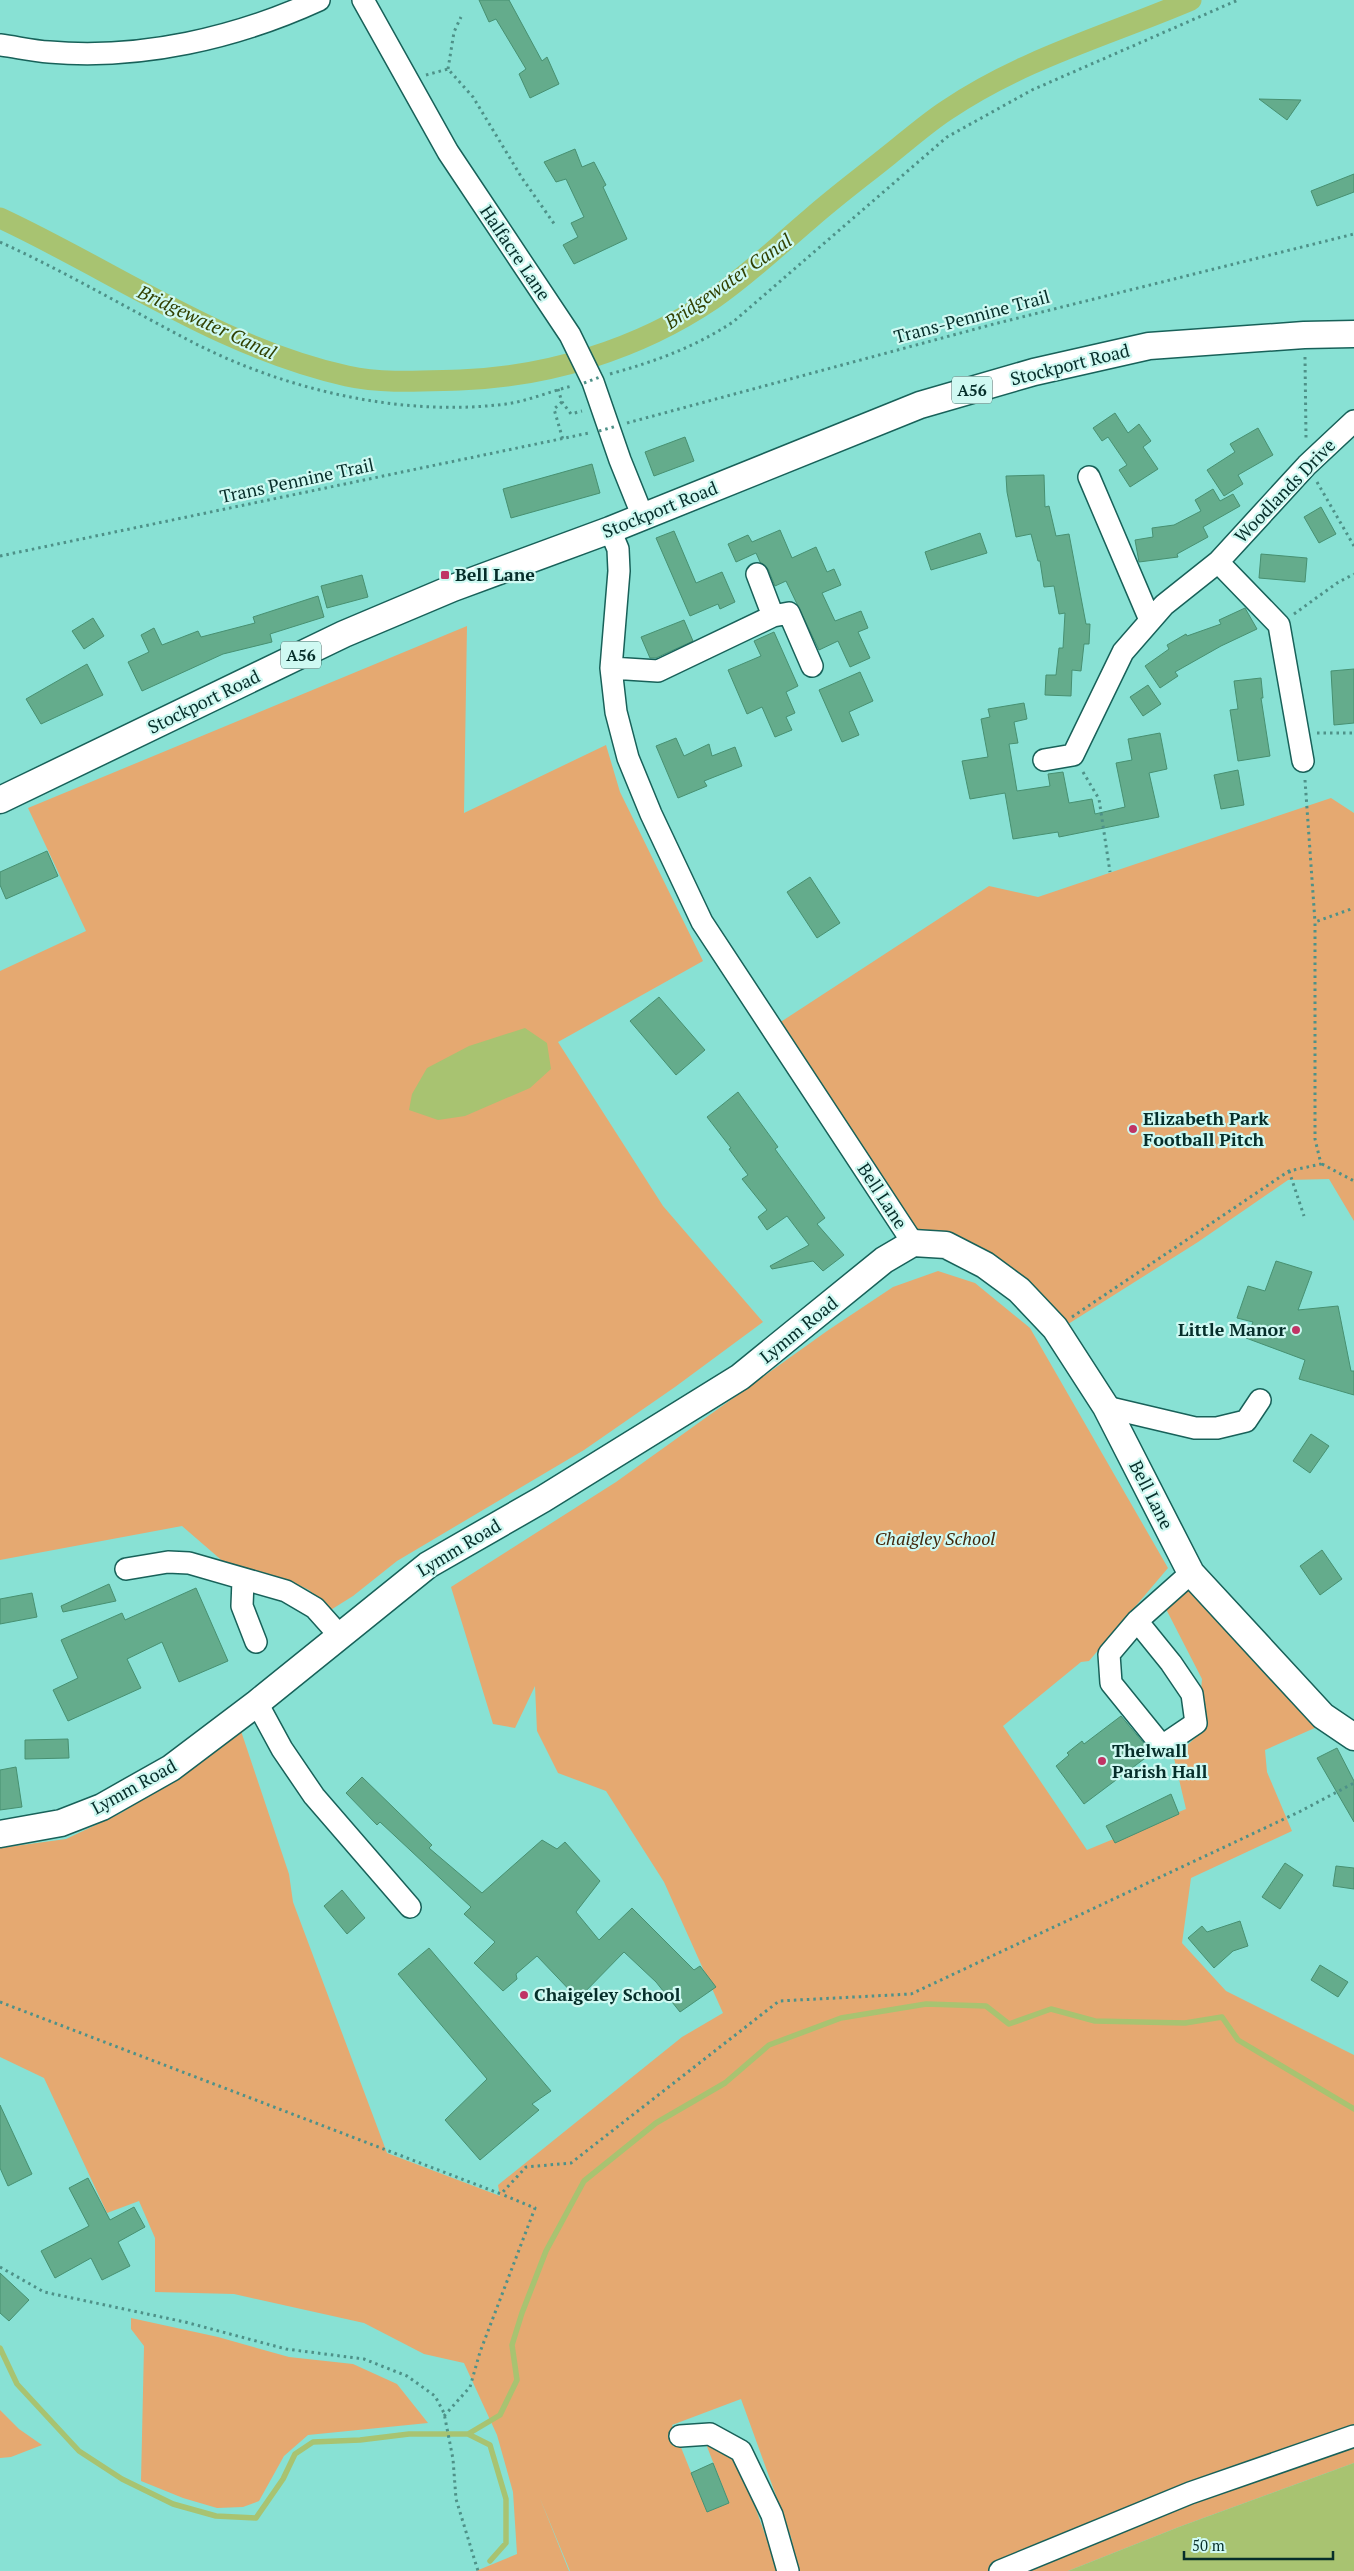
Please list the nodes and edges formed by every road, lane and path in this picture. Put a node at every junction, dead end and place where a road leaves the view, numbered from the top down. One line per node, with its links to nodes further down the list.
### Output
1 (319, 0): 5 (street)
2 (363, 0): 7 (street, Halfacre Lane)
3 (1238, 0): 12 (path, bridge)
4 (461, 17): 6 (path)
5 (0, 44)
6 (448, 69): 7 (path); 8 (path)
7 (408, 80): 14 (street, Halfacre Lane)
8 (555, 225)
9 (1354, 234): 16 (path, Trans-Pennine Trail, bridge)
10 (0, 242): 13 (path)
11 (1354, 334): 19 (main road, Stockport Road / A56)
12 (584, 383)
13 (562, 402): 14 (path); 17 (path)
14 (602, 406): 19 (street, Halfacre Lane)
15 (1354, 421): 22 (street, Woodlands Drive)
16 (599, 430): 17 (path, Trans Pennine Trail)
17 (563, 440): 21 (path, Trans Pennine Trail)
18 (1089, 477): 26 (street)
19 (643, 517): 20 (main road, Stockport Road / A56)
20 (610, 530): 29 (street, Bell Lane); 35 (main road, Stockport Road / A56)
21 (0, 556)
22 (1218, 562): 26 (street, Woodlands Drive); 27 (street)
23 (757, 574): 25 (street)
24 (1354, 574): 27 (path)
25 (773, 616): 28 (street); 29 (street)
26 (1150, 620): 32 (street, Woodlands Drive)
27 (1279, 625): 30 (street)
28 (812, 666)
29 (611, 668): 43 (street, Bell Lane)
30 (1297, 733): 31 (path); 34 (street)
31 (1354, 733)
32 (1073, 755): 33 (street); 36 (path)
33 (1044, 760)
34 (1303, 761): 38 (path)
35 (0, 800)
36 (1110, 872)
37 (1354, 908): 38 (path)
38 (1315, 922): 39 (path)
39 (1321, 1164): 40 (path); 41 (path)
40 (1289, 1171): 42 (path); 44 (path)
41 (1354, 1181)
42 (1304, 1216)
43 (913, 1243): 44 (main road, Bell Lane); 51 (main road, Lymm Road)
44 (1055, 1328): 46 (main road, Bell Lane)
45 (1260, 1400): 46 (street)
46 (1106, 1407): 48 (main road, Bell Lane)
47 (126, 1568): 49 (street)
48 (1191, 1573): 50 (street); 54 (main road, Bell Lane)
49 (243, 1580): 51 (street); 52 (street)
50 (1137, 1621): 50 (street)
51 (340, 1636): 53 (main road, Lymm Road)
52 (256, 1642)
53 (257, 1703): 56 (main road, Lymm Road); 57 (street)
54 (1354, 1736)
55 (1354, 1783): 59 (path)
56 (0, 1834)
57 (410, 1907)
58 (0, 2002): 59 (path)
59 (500, 2194): 61 (path)
60 (0, 2267): 61 (path)
61 (444, 2416): 64 (path)
62 (680, 2436): 65 (street)
63 (1354, 2436): 66 (street)
64 (478, 2571)
65 (788, 2571)
66 (1000, 2571)

